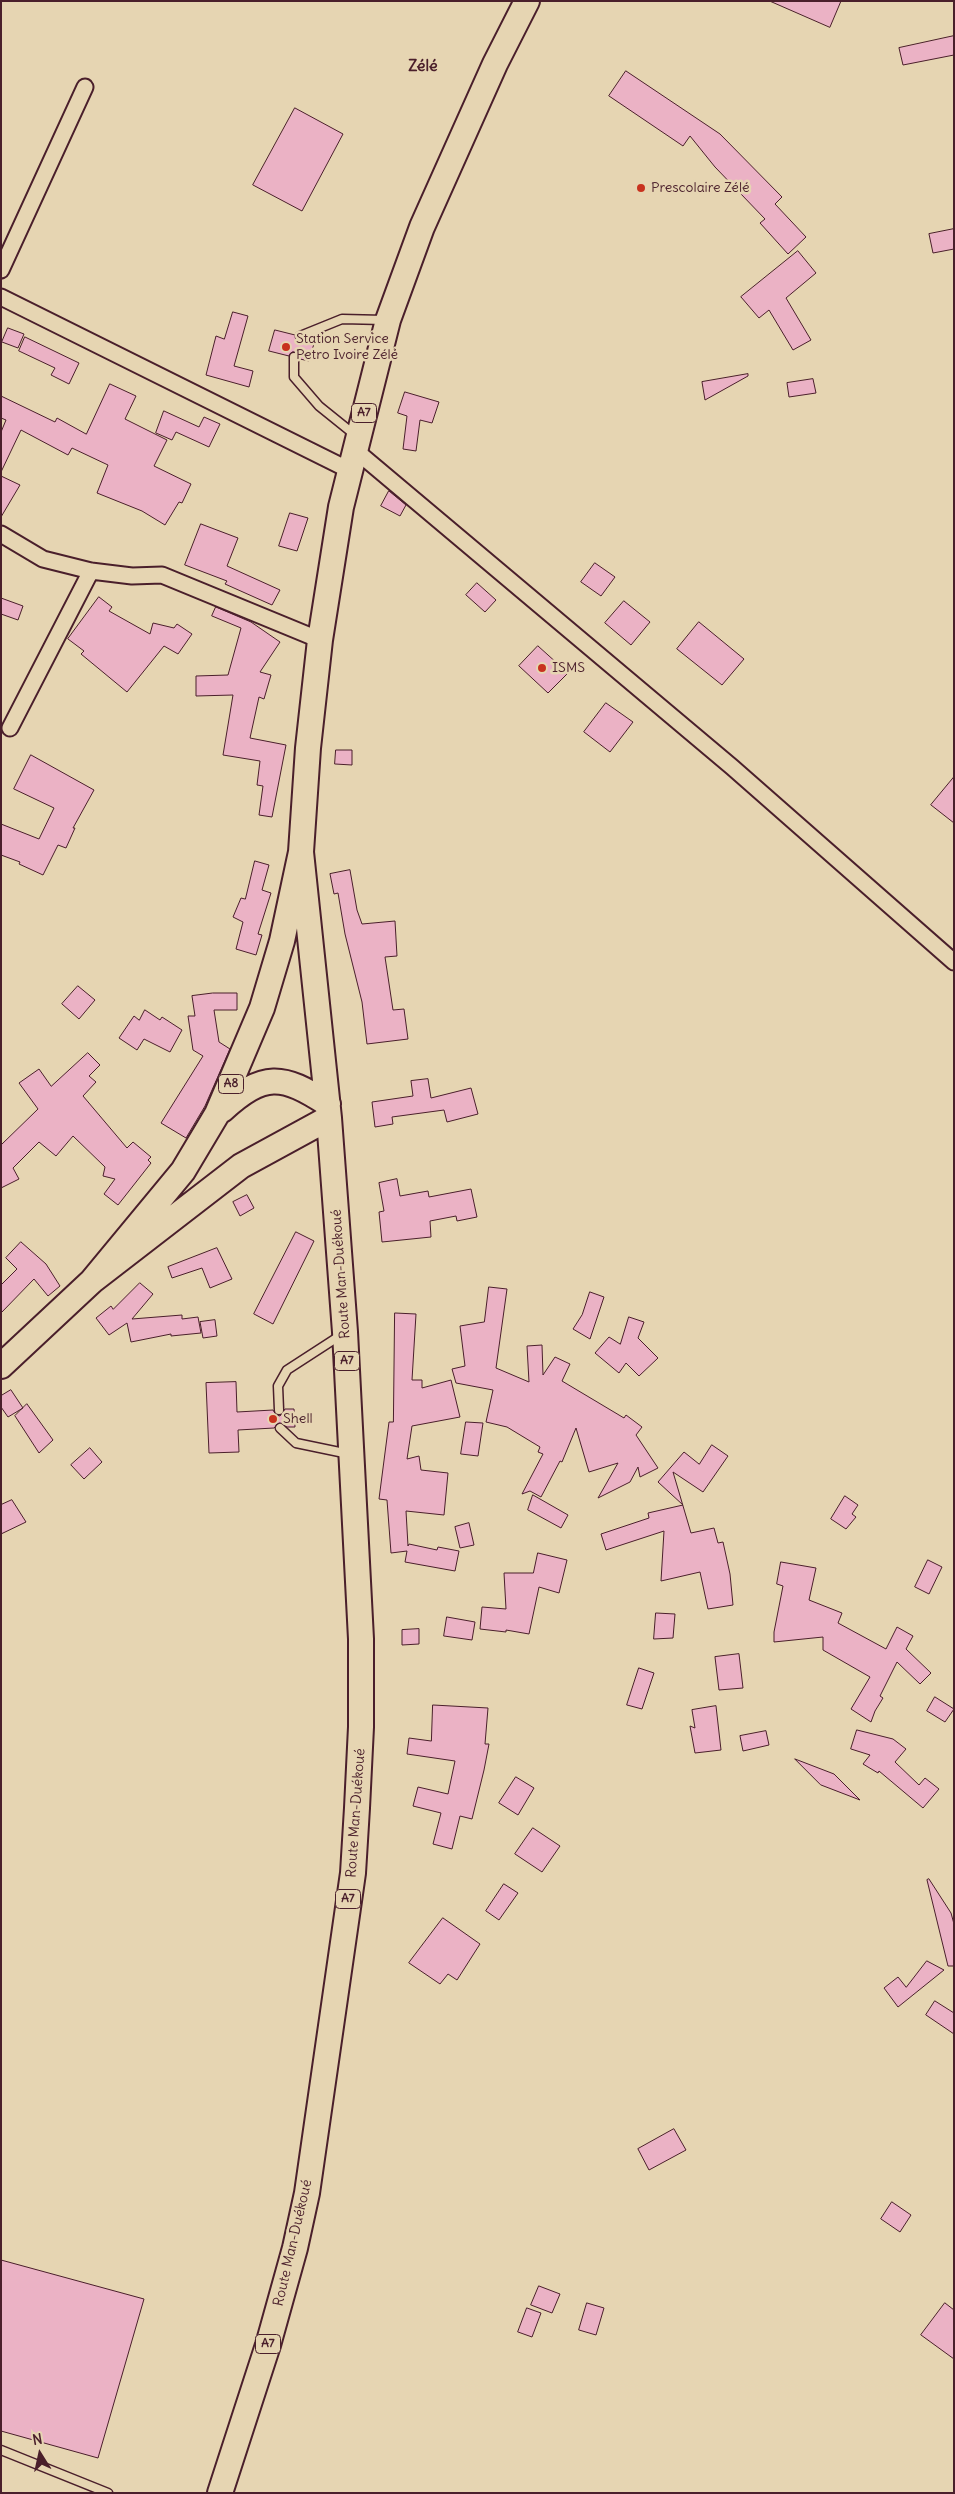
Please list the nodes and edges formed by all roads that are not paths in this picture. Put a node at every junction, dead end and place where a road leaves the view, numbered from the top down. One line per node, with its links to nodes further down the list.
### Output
1 (527, 1): 5 (main road, A7)
2 (85, 87): 3 (street)
3 (1, 270)
4 (1, 297): 8 (street)
5 (388, 320): 6 (lane); 8 (main road, A7)
6 (300, 336)
7 (294, 357): 8 (lane)
8 (354, 452): 11 (main road, A7); 14 (street)
9 (1, 534): 10 (street)
10 (91, 572): 11 (street); 12 (street)
11 (320, 640): 13 (main road, A7)
12 (10, 728)
13 (302, 852): 15 (main road, A7); 16 (main road, A8)
14 (954, 962)
15 (328, 1111): 16 (main road, A8); 17 (main road, A8); 18 (main road, Route Man-Duékoué / A7)
16 (218, 1114): 17 (main road, A8)
17 (92, 1282): 19 (main road, A8)
18 (345, 1332): 20 (lane); 22 (main road, Route Man-Duékoué / A7)
19 (1, 1366)
20 (278, 1410)
21 (280, 1428): 22 (lane)
22 (351, 1455): 25 (main road, Route Man-Duékoué / A7)
23 (1, 2450): 24 (lane)
24 (108, 2493)
25 (220, 2493)

